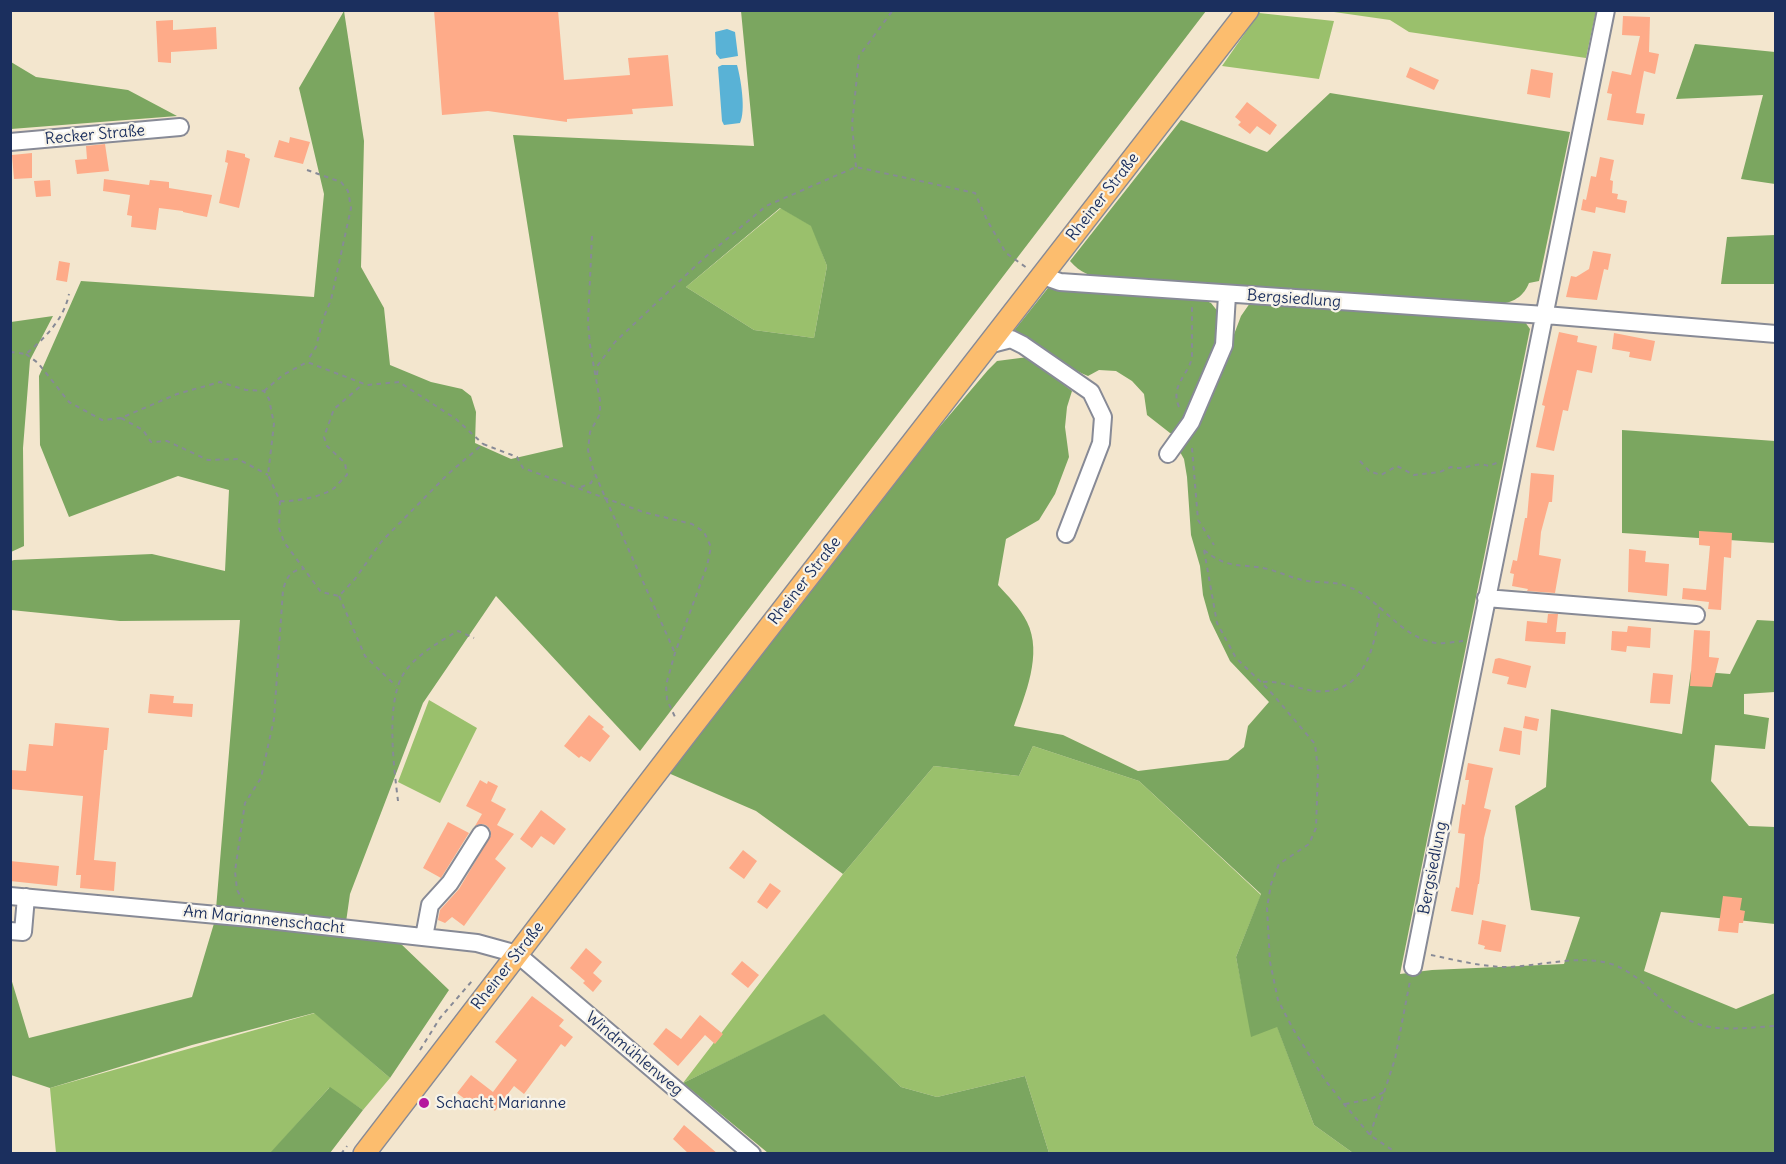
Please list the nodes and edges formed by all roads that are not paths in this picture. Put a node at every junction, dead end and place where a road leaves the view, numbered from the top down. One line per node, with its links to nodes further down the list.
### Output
1 (1248, 10): 5 (main road, Rheiner Straße)
2 (1606, 10): 7 (street, Bergsiedlung)
3 (180, 127): 4 (street, Recker Straße)
4 (10, 142)
5 (1043, 276): 6 (street, Bergsiedlung); 9 (main road, Rheiner Straße)
6 (1227, 295): 7 (street, Bergsiedlung); 10 (street)
7 (1545, 315): 8 (street, Bergsiedlung); 12 (street, Bergsiedlung)
8 (1776, 334)
9 (988, 345): 11 (street); 18 (main road, Rheiner Straße)
10 (1168, 454)
11 (1066, 534)
12 (1486, 598): 13 (street); 19 (street, Bergsiedlung)
13 (1696, 615)
14 (481, 834): 17 (street)
15 (18, 897): 16 (street); 17 (street, Am Mariannenschacht)
16 (10, 931)
17 (424, 937): 18 (street, Am Mariannenschacht)
18 (517, 954): 20 (main road, Rheiner Straße); 21 (street, Windmühlenweg)
19 (1414, 960)
20 (364, 1154)
21 (752, 1154)

